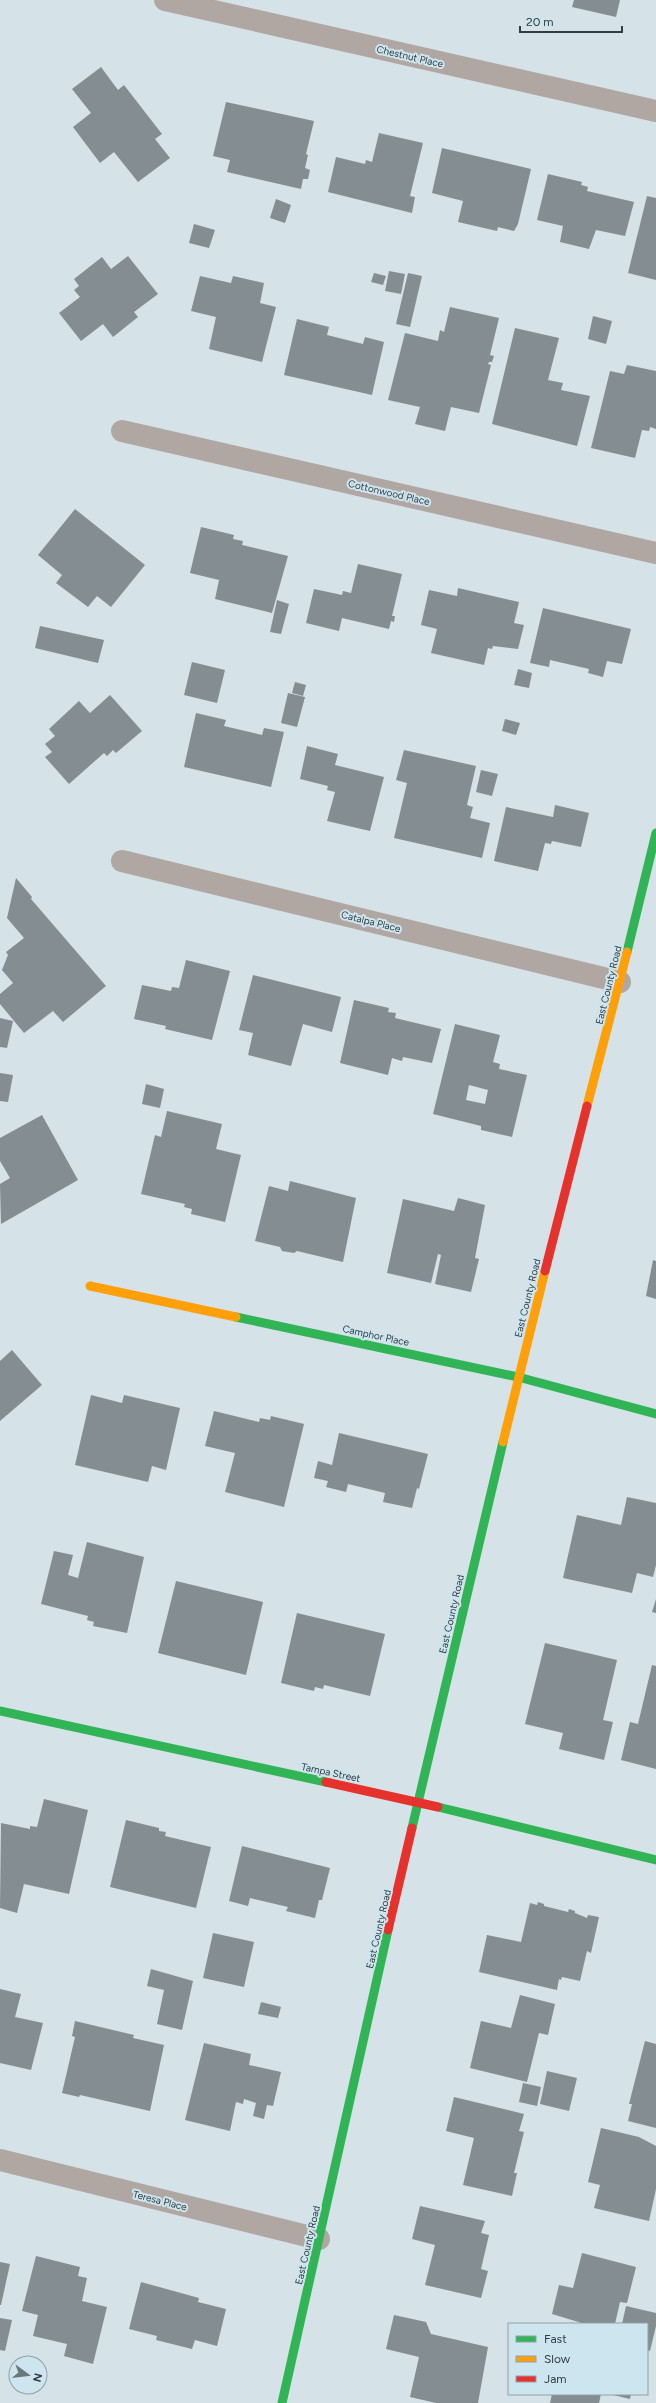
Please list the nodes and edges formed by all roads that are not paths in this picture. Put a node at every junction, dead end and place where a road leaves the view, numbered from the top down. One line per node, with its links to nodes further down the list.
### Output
1 (165, 0): 2 (street, Chestnut Place)
2 (656, 111)
3 (122, 430): 4 (street, Cottonwood Place)
4 (656, 553)
5 (656, 833): 7 (street, East County Road)
6 (122, 861): 7 (street, Catalpa Place)
7 (620, 982): 9 (street, East County Road)
8 (90, 1286): 9 (street, Camphor Place)
9 (518, 1377): 10 (street, Camphor Place); 12 (street, East County Road)
10 (656, 1414)
11 (0, 1711): 12 (street, Tampa Street)
12 (418, 1802): 13 (street, Tampa Street); 15 (street, East County Road)
13 (656, 1860)
14 (0, 2160): 15 (street, Teresa Place)
15 (319, 2240): 16 (street, East County Road)
16 (282, 2403)

